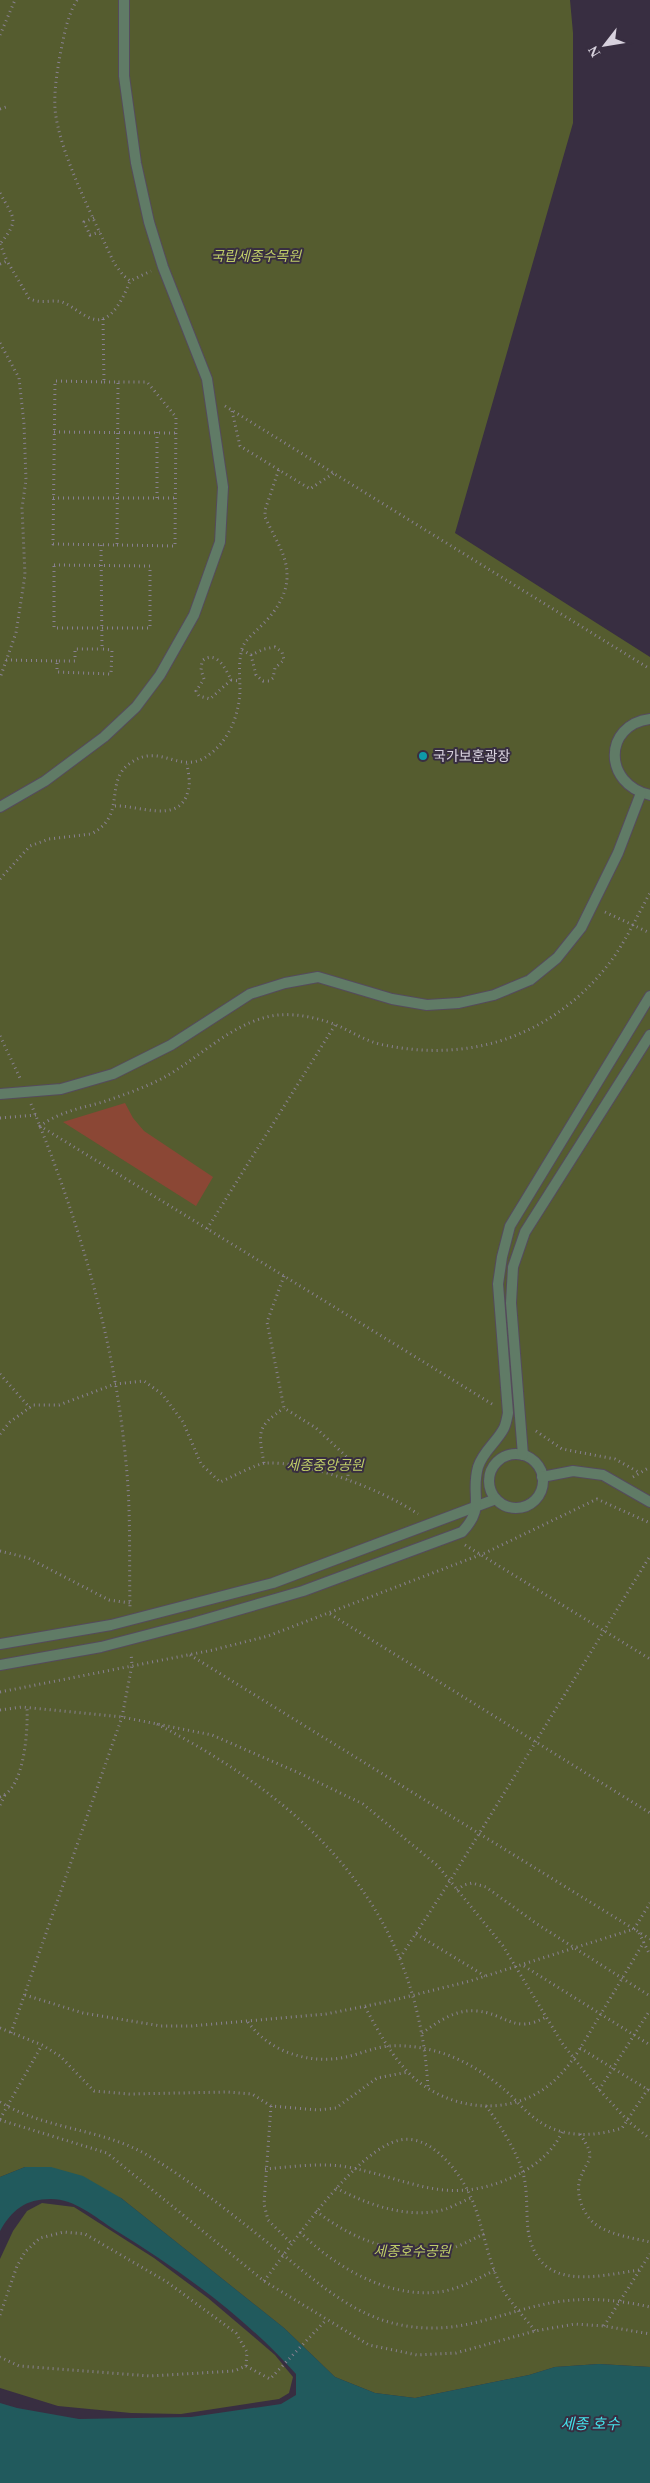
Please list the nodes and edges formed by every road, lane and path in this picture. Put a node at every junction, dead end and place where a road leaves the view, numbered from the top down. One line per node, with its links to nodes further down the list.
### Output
1 (15, 0): 4 (path)
2 (77, 0): 8 (path)
3 (124, 0): 13 (lane)
4 (0, 35)
5 (9, 106): 6 (path)
6 (0, 109)
7 (0, 193): 10 (path)
8 (94, 218): 9 (path); 9 (path)
9 (100, 232): 14 (path)
10 (0, 244): 11 (path)
11 (7, 261): 12 (path); 15 (path)
12 (0, 264)
13 (163, 265): 14 (path); 19 (lane)
14 (130, 280): 15 (path)
15 (103, 319): 17 (path)
16 (0, 342): 38 (path)
17 (104, 382): 18 (path); 21 (path)
18 (118, 382): 22 (path); 24 (path)
19 (211, 398): 20 (path); 48 (lane)
20 (232, 411): 25 (path); 26 (path)
21 (54, 432): 22 (path); 28 (path)
22 (118, 432): 23 (path); 27 (path)
23 (157, 432): 24 (path); 29 (path)
24 (175, 433): 30 (path)
25 (278, 469): 26 (path); 36 (path)
26 (334, 473): 40 (path)
27 (118, 497): 28 (path); 29 (path); 32 (path)
28 (54, 498): 31 (path)
29 (157, 498): 30 (path)
30 (175, 498): 32 (path)
31 (100, 545): 32 (path); 33 (path)
32 (118, 545)
33 (101, 566): 34 (path); 34 (path); 34 (path)
34 (102, 628): 35 (path)
35 (102, 649): 39 (path); 39 (path)
36 (242, 650): 37 (path); 43 (path)
37 (251, 655): 37 (path)
38 (6, 660): 39 (path); 41 (path)
39 (57, 661)
40 (650, 669)
41 (0, 678)
42 (231, 680): 42 (path); 43 (path)
43 (240, 681): 45 (path)
44 (650, 719): 46 (lane)
45 (187, 764): 47 (path); 47 (path)
46 (645, 794): 51 (lane)
47 (115, 806): 49 (path)
48 (0, 808)
49 (0, 879)
50 (650, 893): 52 (path)
51 (593, 906): 52 (path); 58 (lane)
52 (633, 924): 53 (path); 55 (path)
53 (650, 933)
54 (650, 996): 69 (lane)
55 (335, 1025): 62 (path); 63 (path)
56 (650, 1035): 70 (lane)
57 (0, 1036): 58 (path)
58 (26, 1092): 59 (lane); 60 (path)
59 (0, 1094)
60 (36, 1115): 61 (path); 62 (path)
61 (0, 1118)
62 (40, 1126): 63 (path); 66 (path)
63 (207, 1228): 64 (path)
64 (284, 1276): 68 (path); 69 (path)
65 (0, 1374): 67 (path)
66 (115, 1384): 67 (path); 73 (path); 86 (path)
67 (30, 1408): 71 (path)
68 (284, 1408): 73 (path); 76 (path)
69 (508, 1413): 79 (lane)
70 (521, 1420): 72 (lane); 74 (path)
71 (0, 1434)
72 (523, 1455): 75 (lane); 77 (lane)
73 (264, 1463): 76 (path)
74 (640, 1473)
75 (542, 1477): 77 (lane); 78 (lane)
76 (348, 1480): 81 (path)
77 (496, 1499): 79 (lane)
78 (650, 1502)
79 (477, 1506): 81 (lane); 82 (lane)
80 (650, 1523): 84 (path)
81 (432, 1525): 88 (lane)
82 (451, 1536): 84 (path); 90 (lane)
83 (0, 1551): 86 (path)
84 (479, 1555): 87 (path); 89 (path)
85 (650, 1556): 89 (path)
86 (130, 1603): 88 (path)
87 (329, 1613): 92 (path); 101 (path)
88 (131, 1620): 91 (lane)
89 (604, 1630): 93 (path); 101 (path)
90 (130, 1639): 94 (lane); 95 (path)
91 (0, 1644)
92 (189, 1655): 95 (path); 106 (path)
93 (650, 1659)
94 (0, 1665)
95 (132, 1665): 96 (path); 99 (path)
96 (0, 1692)
97 (28, 1707): 98 (path); 99 (path); 102 (path)
98 (0, 1710)
99 (122, 1717): 100 (path); 122 (path)
100 (153, 1722): 107 (path); 117 (path)
101 (536, 1741): 105 (path); 106 (path)
102 (5, 1795): 103 (path); 104 (path)
103 (0, 1797)
104 (0, 1805)
105 (650, 1812)
106 (479, 1833): 107 (path); 110 (path)
107 (450, 1881): 108 (path); 112 (path)
108 (458, 1890): 115 (path); 119 (path)
109 (650, 1902): 110 (path)
110 (634, 1929): 111 (path); 115 (path)
111 (639, 1932): 113 (path); 114 (path)
112 (416, 1934): 117 (path); 120 (path)
113 (650, 1939)
114 (644, 1942): 116 (path); 121 (path)
115 (575, 1949): 118 (path); 121 (path)
116 (650, 1955)
117 (400, 1958): 123 (path)
118 (523, 1966): 119 (path); 127 (path)
119 (516, 1968): 120 (path); 128 (path)
120 (486, 1976): 123 (path)
121 (622, 1978): 124 (path); 127 (path)
122 (25, 1995): 129 (path); 131 (path)
123 (413, 1996): 125 (path); 132 (path)
124 (650, 1996)
125 (365, 2006): 129 (path); 136 (path)
126 (650, 2010): 133 (path)
127 (601, 2014): 133 (path); 137 (path)
128 (547, 2017): 132 (path); 139 (path)
129 (247, 2022): 136 (path)
130 (0, 2028): 131 (path)
131 (11, 2033): 134 (path)
132 (422, 2033): 138 (path)
133 (634, 2035): 135 (path); 140 (path)
134 (42, 2045): 147 (path); 149 (path)
135 (650, 2045)
136 (388, 2046): 138 (path); 141 (path)
137 (580, 2048): 139 (path); 140 (path)
138 (425, 2049): 142 (path); 145 (path)
139 (574, 2058): 144 (path); 145 (path)
140 (613, 2068): 143 (path); 144 (path)
141 (408, 2072): 142 (path); 147 (path)
142 (428, 2088): 148 (path)
143 (649, 2089): 151 (path)
144 (599, 2090): 151 (path)
145 (518, 2102): 148 (path); 152 (path)
146 (0, 2103): 149 (path)
147 (271, 2106): 155 (path)
148 (486, 2106): 157 (path)
149 (7, 2107): 150 (path); 167 (path)
150 (0, 2120): 170 (path)
151 (628, 2121): 153 (path); 154 (path)
152 (562, 2132): 153 (path); 157 (path)
153 (580, 2134): 164 (path)
154 (650, 2139)
155 (265, 2169): 156 (path); 165 (path)
156 (356, 2170): 158 (path); 159 (path); 159 (path)
157 (523, 2172): 159 (path); 169 (path)
158 (336, 2188): 160 (path); 161 (path)
159 (468, 2191): 160 (path)
160 (471, 2198): 163 (path)
161 (316, 2211): 162 (path); 163 (path)
162 (300, 2232): 165 (path); 168 (path)
163 (484, 2234): 168 (path)
164 (650, 2242)
165 (292, 2244): 167 (path)
166 (650, 2254): 169 (path)
167 (284, 2255): 170 (path); 173 (path)
168 (495, 2270): 173 (path)
169 (639, 2270): 171 (path)
170 (264, 2280): 175 (path)
171 (620, 2301): 172 (path); 173 (path); 176 (path)
172 (650, 2307)
173 (521, 2311): 177 (path)
174 (0, 2315): 180 (path)
175 (326, 2320): 177 (path); 180 (path)
176 (604, 2326): 177 (path); 178 (path)
177 (535, 2331)
178 (650, 2334)
179 (0, 2357): 180 (path)
180 (246, 2366)

